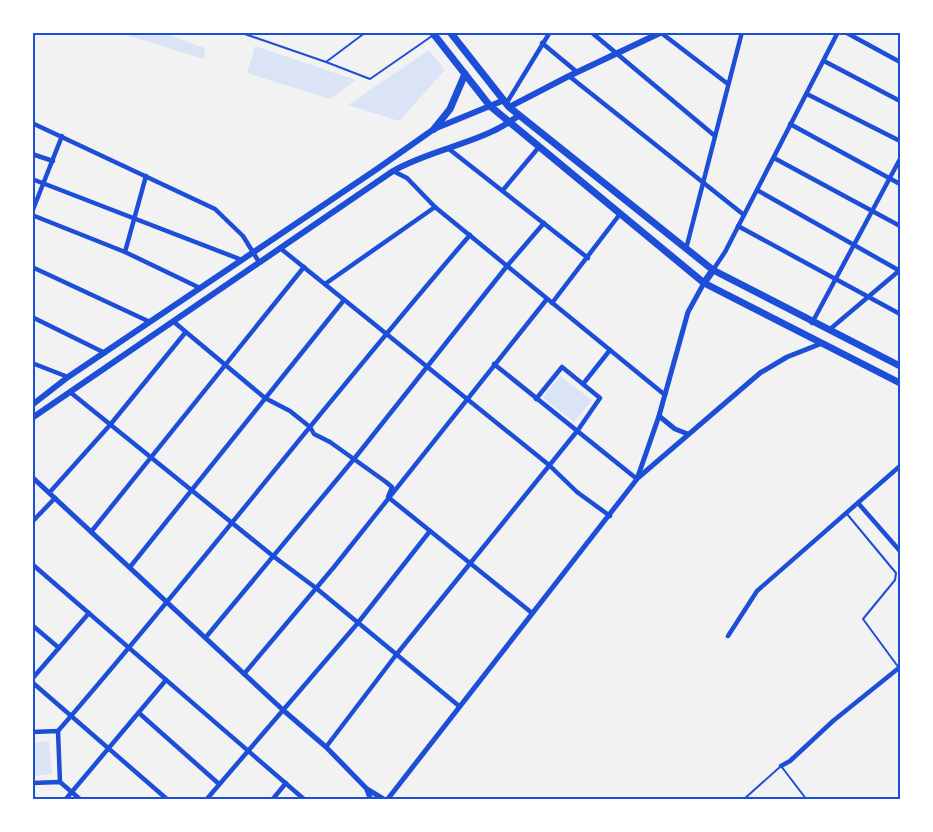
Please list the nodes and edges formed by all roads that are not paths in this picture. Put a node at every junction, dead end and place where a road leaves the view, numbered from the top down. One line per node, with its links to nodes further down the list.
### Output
1 (239, 32): 14 (lane)
2 (366, 32): 14 (lane)
3 (450, 32): 22 (main road)
4 (550, 32): 11 (street)
5 (591, 32): 12 (street)
6 (742, 32): 19 (street)
7 (838, 32): 13 (street)
8 (845, 32): 15 (street)
9 (433, 33): 14 (lane); 17 (main road)
10 (661, 33): 12 (main road); 19 (street)
11 (542, 43): 16 (street); 22 (street)
12 (617, 55): 16 (main road); 30 (street)
13 (824, 61): 20 (street); 21 (street)
14 (326, 62)
15 (900, 62)
16 (577, 72): 18 (main road)
17 (465, 74): 23 (main road); 28 (main road)
18 (568, 76): 22 (main road); 43 (street)
19 (728, 84): 30 (street)
20 (807, 94): 27 (street); 31 (street)
21 (900, 101)
22 (506, 104): 23 (main road); 24 (main road)
23 (490, 106): 26 (main road); 28 (main road)
24 (518, 116): 26 (main road); 59 (main road)
25 (32, 123): 29 (street)
26 (509, 123): 32 (main road); 33 (main road)
27 (790, 124): 35 (street); 40 (street)
28 (434, 129): 61 (main road)
29 (62, 136): 37 (street); 39 (street)
30 (715, 136): 43 (street)
31 (900, 142)
32 (538, 147): 45 (street); 50 (main road)
33 (449, 148): 38 (main road); 45 (street)
34 (32, 154): 37 (street)
35 (774, 158): 46 (street); 48 (street)
36 (900, 159): 40 (street)
37 (53, 161): 42 (street)
38 (393, 171): 47 (street); 58 (main road)
39 (146, 176): 52 (street); 61 (street)
40 (890, 178): 44 (street); 48 (street)
41 (32, 180): 42 (street)
42 (44, 183): 49 (street); 52 (street)
43 (703, 184): 51 (street); 59 (street)
44 (900, 184)
45 (503, 190): 53 (street)
46 (757, 190): 51 (street); 57 (street)
47 (436, 207): 56 (street); 72 (street)
48 (873, 211): 55 (street); 57 (street)
49 (32, 214): 60 (street)
50 (620, 214): 62 (street); 71 (main road)
51 (744, 215): 54 (street)
52 (135, 217): 60 (street); 63 (street)
53 (544, 224): 62 (street); 65 (street)
54 (738, 226): 68 (street); 70 (street)
55 (900, 226)
56 (470, 236): 65 (street); 85 (street)
57 (854, 245): 69 (street); 70 (street)
58 (280, 248): 64 (main road); 66 (street)
59 (686, 249): 68 (main road)
60 (124, 252): 73 (street)
61 (254, 252): 63 (main road); 64 (street)
62 (588, 258): 77 (street)
63 (242, 260): 73 (main road)
64 (259, 262): 81 (main road)
65 (507, 266): 75 (street); 92 (street)
66 (304, 267): 72 (street); 91 (street)
67 (32, 268): 80 (street)
68 (713, 270): 71 (main road); 82 (main road)
69 (900, 270): 74 (street)
70 (836, 279): 74 (street); 82 (street)
71 (704, 282): 86 (main road); 98 (street)
72 (325, 284): 76 (street)
73 (200, 288): 80 (main road)
74 (868, 296): 78 (street); 83 (street)
75 (547, 298): 77 (street); 90 (street)
76 (344, 300): 85 (street); 99 (street)
77 (552, 302): 87 (street)
78 (900, 314)
79 (32, 317): 88 (street)
80 (152, 322): 88 (main road)
81 (174, 322): 84 (street); 97 (main road)
82 (812, 322): 83 (main road)
83 (828, 331): 93 (main road)
84 (186, 333): 91 (street); 105 (street)
85 (385, 333): 92 (street); 106 (street)
86 (820, 344): 95 (main road); 108 (street)
87 (610, 350): 96 (street); 98 (street)
88 (106, 354): 94 (main road)
89 (32, 363): 94 (street)
90 (494, 364): 100 (street); 101 (street)
91 (225, 365): 99 (street); 109 (street)
92 (426, 366): 100 (street); 110 (street)
93 (900, 366)
94 (68, 377): 102 (main road)
95 (900, 383)
96 (583, 384): 101 (street); 107 (street)
97 (70, 392): 104 (main road); 105 (street)
98 (665, 395): 103 (street)
99 (265, 398): 106 (street); 115 (street)
100 (466, 398): 111 (street); 117 (street)
101 (536, 399): 107 (street)
102 (32, 406)
103 (659, 416): 108 (street); 114 (street)
104 (32, 418)
105 (110, 424): 109 (street); 116 (street)
106 (310, 427): 110 (street); 123 (street)
107 (578, 430): 111 (street); 114 (street)
108 (688, 434): 114 (street)
109 (151, 458): 115 (street); 125 (street)
110 (354, 459): 117 (street); 127 (street)
111 (549, 465): 121 (street); 129 (street)
112 (900, 466): 119 (street)
113 (32, 477): 116 (street)
114 (637, 479): 121 (street)
115 (192, 490): 123 (street); 130 (street)
116 (50, 492): 118 (street)
117 (388, 497): 124 (street); 131 (street)
118 (55, 498): 122 (street); 125 (street)
119 (858, 503): 120 (street); 126 (street)
120 (846, 513): 137 (street); 142 (lane)
121 (610, 516): 133 (street)
122 (32, 522)
123 (233, 524): 127 (street); 132 (street)
124 (430, 531): 129 (street); 135 (street)
125 (91, 532): 130 (street)
126 (900, 550)
127 (273, 556): 131 (street); 138 (street)
128 (32, 564): 134 (street)
129 (471, 565): 133 (street); 141 (street)
130 (130, 567): 132 (street)
131 (316, 588): 135 (street); 143 (street)
132 (169, 602): 138 (street); 140 (street)
133 (532, 613): 146 (street)
134 (89, 614): 139 (street); 140 (street)
135 (357, 624): 141 (street); 147 (street)
136 (32, 625): 139 (street)
137 (728, 636)
138 (206, 637): 143 (street)
139 (59, 648): 144 (street)
140 (130, 649): 145 (street); 149 (street)
141 (396, 655): 146 (street); 152 (street)
142 (900, 667): 155 (street)
143 (244, 674): 147 (street)
144 (32, 680): 149 (street)
145 (166, 680): 148 (street); 154 (street)
146 (459, 706): 169 (street)
147 (283, 710): 152 (street); 154 (street)
148 (139, 713): 153 (street); 159 (street)
149 (72, 716): 150 (street); 153 (street)
150 (58, 731): 151 (street); 156 (street)
151 (32, 732)
152 (326, 747): 160 (street)
153 (109, 748): 161 (street); 164 (street)
154 (249, 750): 158 (street); 159 (street)
155 (781, 766): 170 (lane); 171 (lane)
156 (60, 782): 157 (street); 161 (street)
157 (32, 783)
158 (286, 783): 166 (street); 167 (street)
159 (219, 784): 165 (street)
160 (367, 789): 168 (street); 169 (street)
161 (72, 792): 162 (street); 163 (street)
162 (65, 800)
163 (81, 800)
164 (168, 800)
165 (206, 800)
166 (272, 800)
167 (305, 800)
168 (371, 800)
169 (386, 800)
170 (742, 800)
171 (807, 800)

